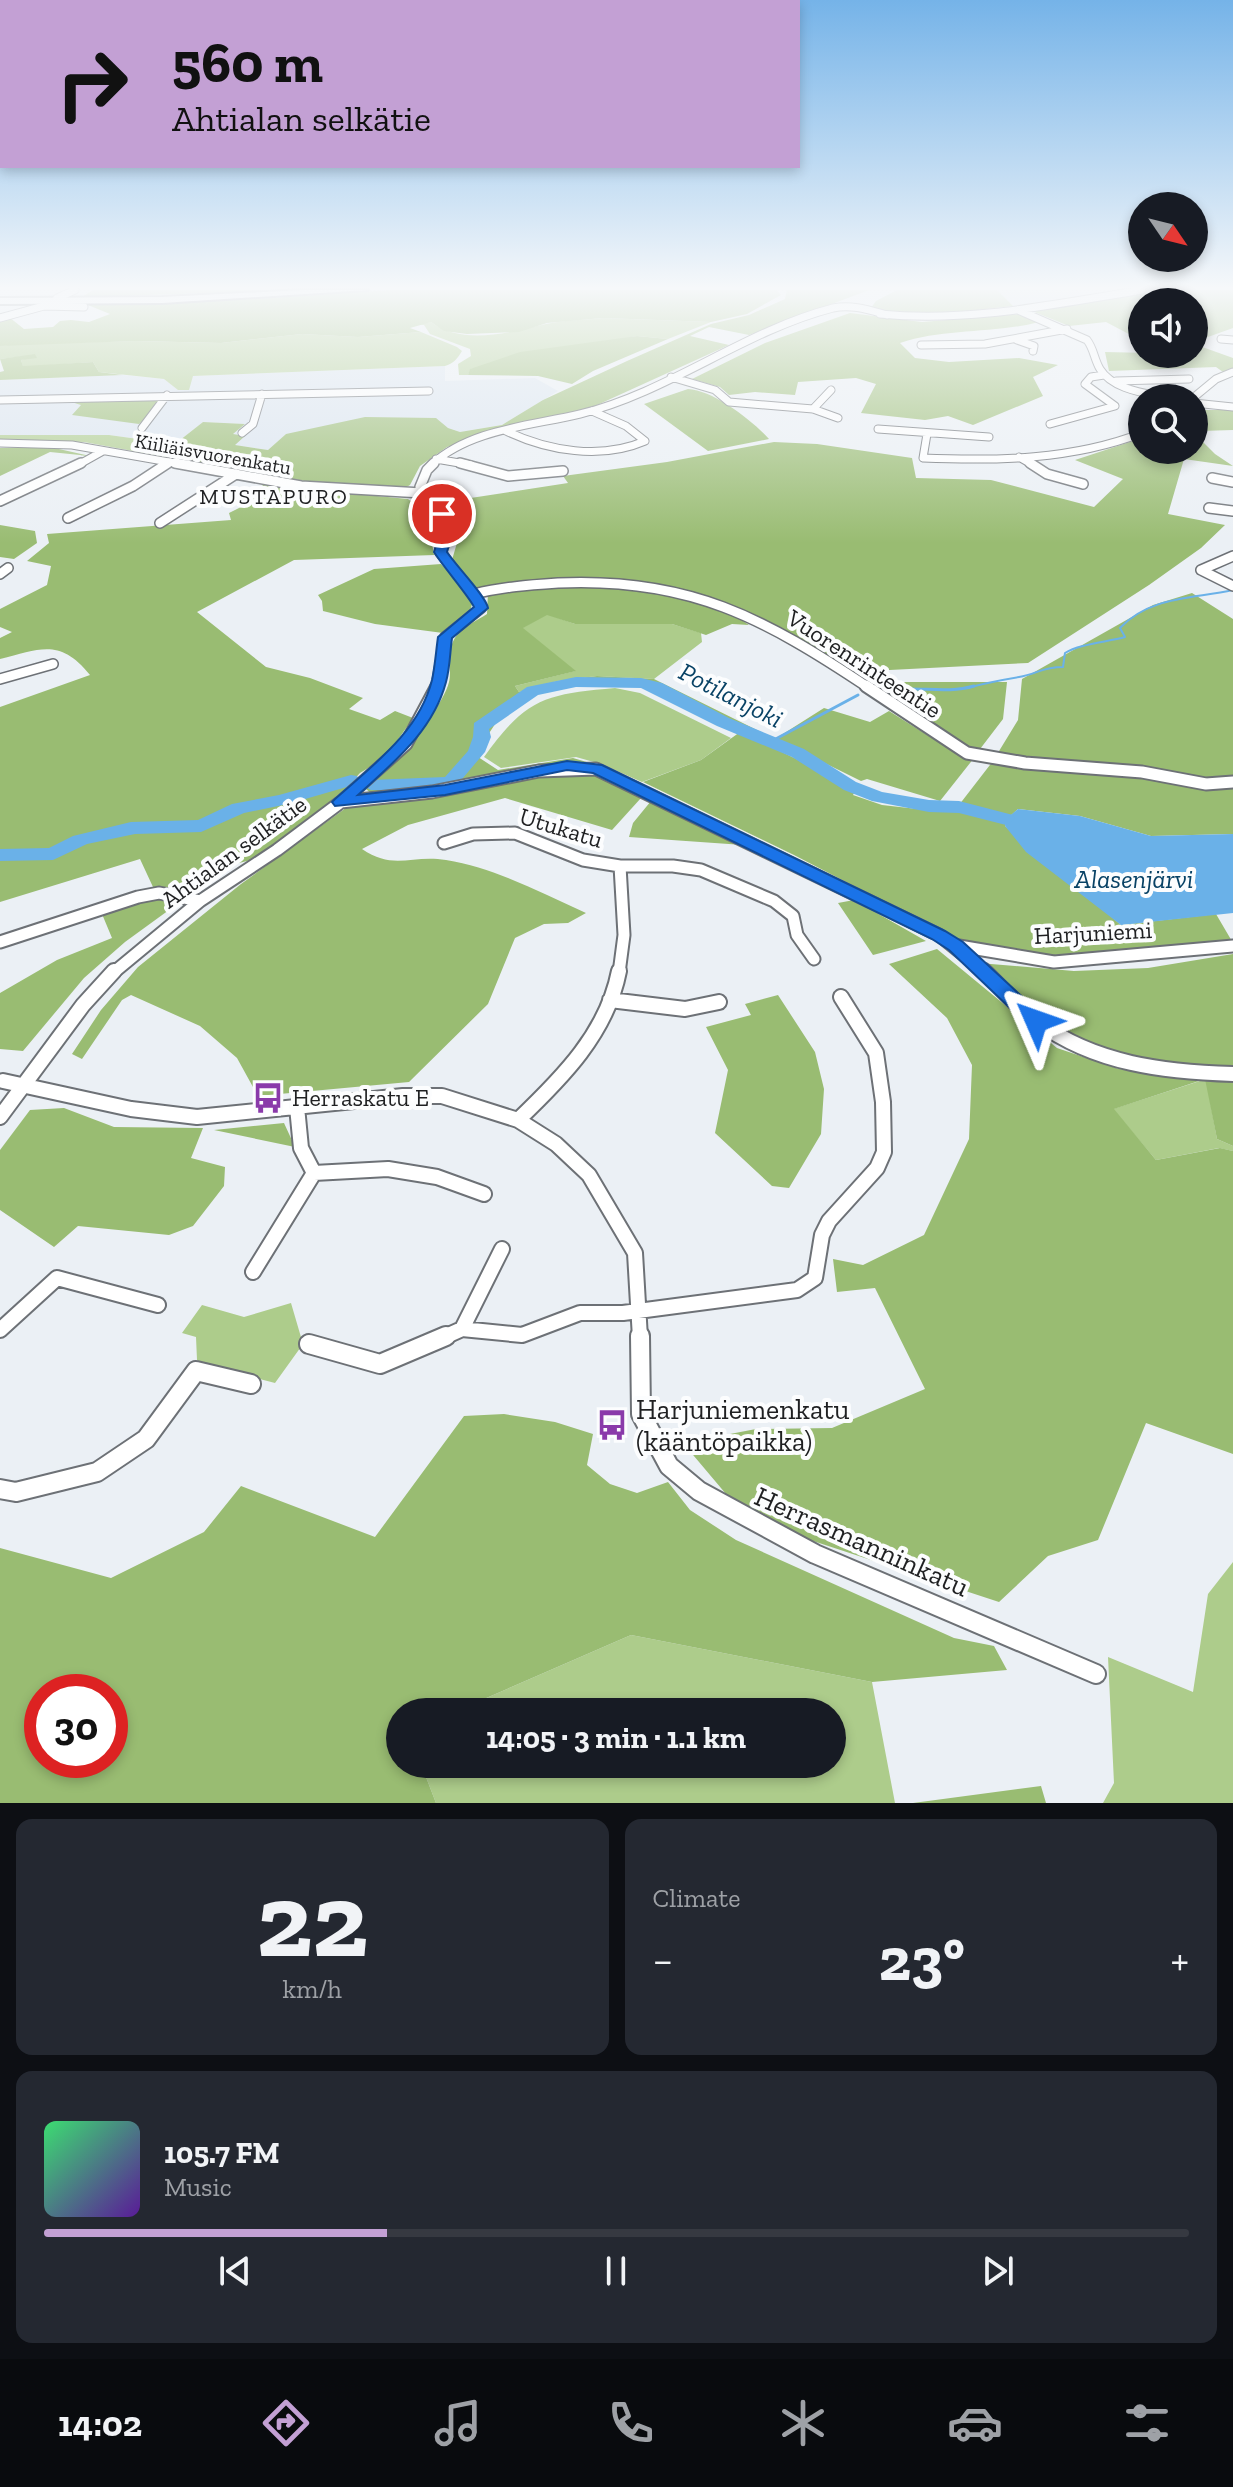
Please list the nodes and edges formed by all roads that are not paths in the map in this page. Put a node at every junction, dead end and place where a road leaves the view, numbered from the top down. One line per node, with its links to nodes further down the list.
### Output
1 (677, 374): 4 (street)
2 (1228, 374): 8 (street)
3 (1104, 375): 6 (street); 19 (street)
4 (671, 377): 16 (street); 17 (street)
5 (1189, 379): 6 (street)
6 (1113, 381): 7 (street)
7 (1128, 386)
8 (1208, 387)
9 (831, 390): 16 (street)
10 (429, 391): 11 (street)
11 (262, 394): 12 (street); 23 (street)
12 (167, 395): 13 (street); 20 (street)
13 (0, 400)
14 (1208, 403): 15 (street)
15 (1233, 407)
16 (813, 409): 18 (street)
17 (592, 411): 22 (street); 22 (street)
18 (838, 418)
19 (1050, 424)
20 (142, 428)
21 (878, 429): 24 (street)
22 (506, 431): 30 (street)
23 (242, 433)
24 (927, 434): 25 (street); 29 (street)
25 (989, 437)
26 (1128, 437): 29 (street)
27 (0, 443): 28 (street, Kiiliäisvuorenkatu)
28 (103, 451): 31 (street, Kiiliäisvuorenkatu); 38 (street)
29 (1019, 457): 36 (street)
30 (436, 459): 32 (street); 37 (street)
31 (170, 461): 33 (street, Kiiliäisvuorenkatu); 41 (street)
32 (563, 471)
33 (236, 474): 37 (street, Kiiliäisvuorenkatu); 42 (street)
34 (1212, 478): 35 (street)
35 (1233, 482)
36 (1083, 484)
37 (422, 493): 45 (street)
38 (0, 501)
39 (1209, 508): 40 (street)
40 (1233, 511)
41 (68, 518)
42 (160, 523)
43 (1233, 556): 44 (street)
44 (1233, 586)
45 (474, 594): 48 (street, Vuorenrinteentie); 49 (street, Ahtialan selkätie)
46 (53, 664): 47 (street)
47 (0, 679)
48 (1233, 782)
49 (341, 802): 52 (street, Ahtialan selkätie); 54 (street, Harjuniemi)
50 (444, 843): 51 (street, Utukatu)
51 (620, 866): 56 (street, Utukatu); 58 (street)
52 (200, 901): 53 (street); 62 (street, Ahtialan selkätie)
53 (0, 942)
54 (956, 946): 55 (street, Harjuniemi); 60 (street, Harjuniemi)
55 (1233, 946)
56 (814, 959)
57 (841, 997): 71 (street)
58 (610, 1000): 59 (street); 65 (street)
59 (719, 1002)
60 (1233, 1074)
61 (3, 1081): 62 (street, Herrasmanninkatu)
62 (23, 1086): 63 (street, Herrasmanninkatu); 64 (street, Ahtialan selkätie)
63 (297, 1107): 65 (street, Herrasmanninkatu); 66 (street)
64 (0, 1117)
65 (518, 1120): 71 (street, Herrasmanninkatu)
66 (314, 1173): 67 (street); 69 (street)
67 (484, 1194)
68 (502, 1249): 72 (street)
69 (253, 1272)
70 (158, 1305): 73 (street)
71 (640, 1310): 72 (street); 77 (street, Herrasmanninkatu)
72 (462, 1329): 74 (street)
73 (0, 1330)
74 (309, 1344)
75 (251, 1384): 76 (street)
76 (0, 1489)
77 (1096, 1674)

